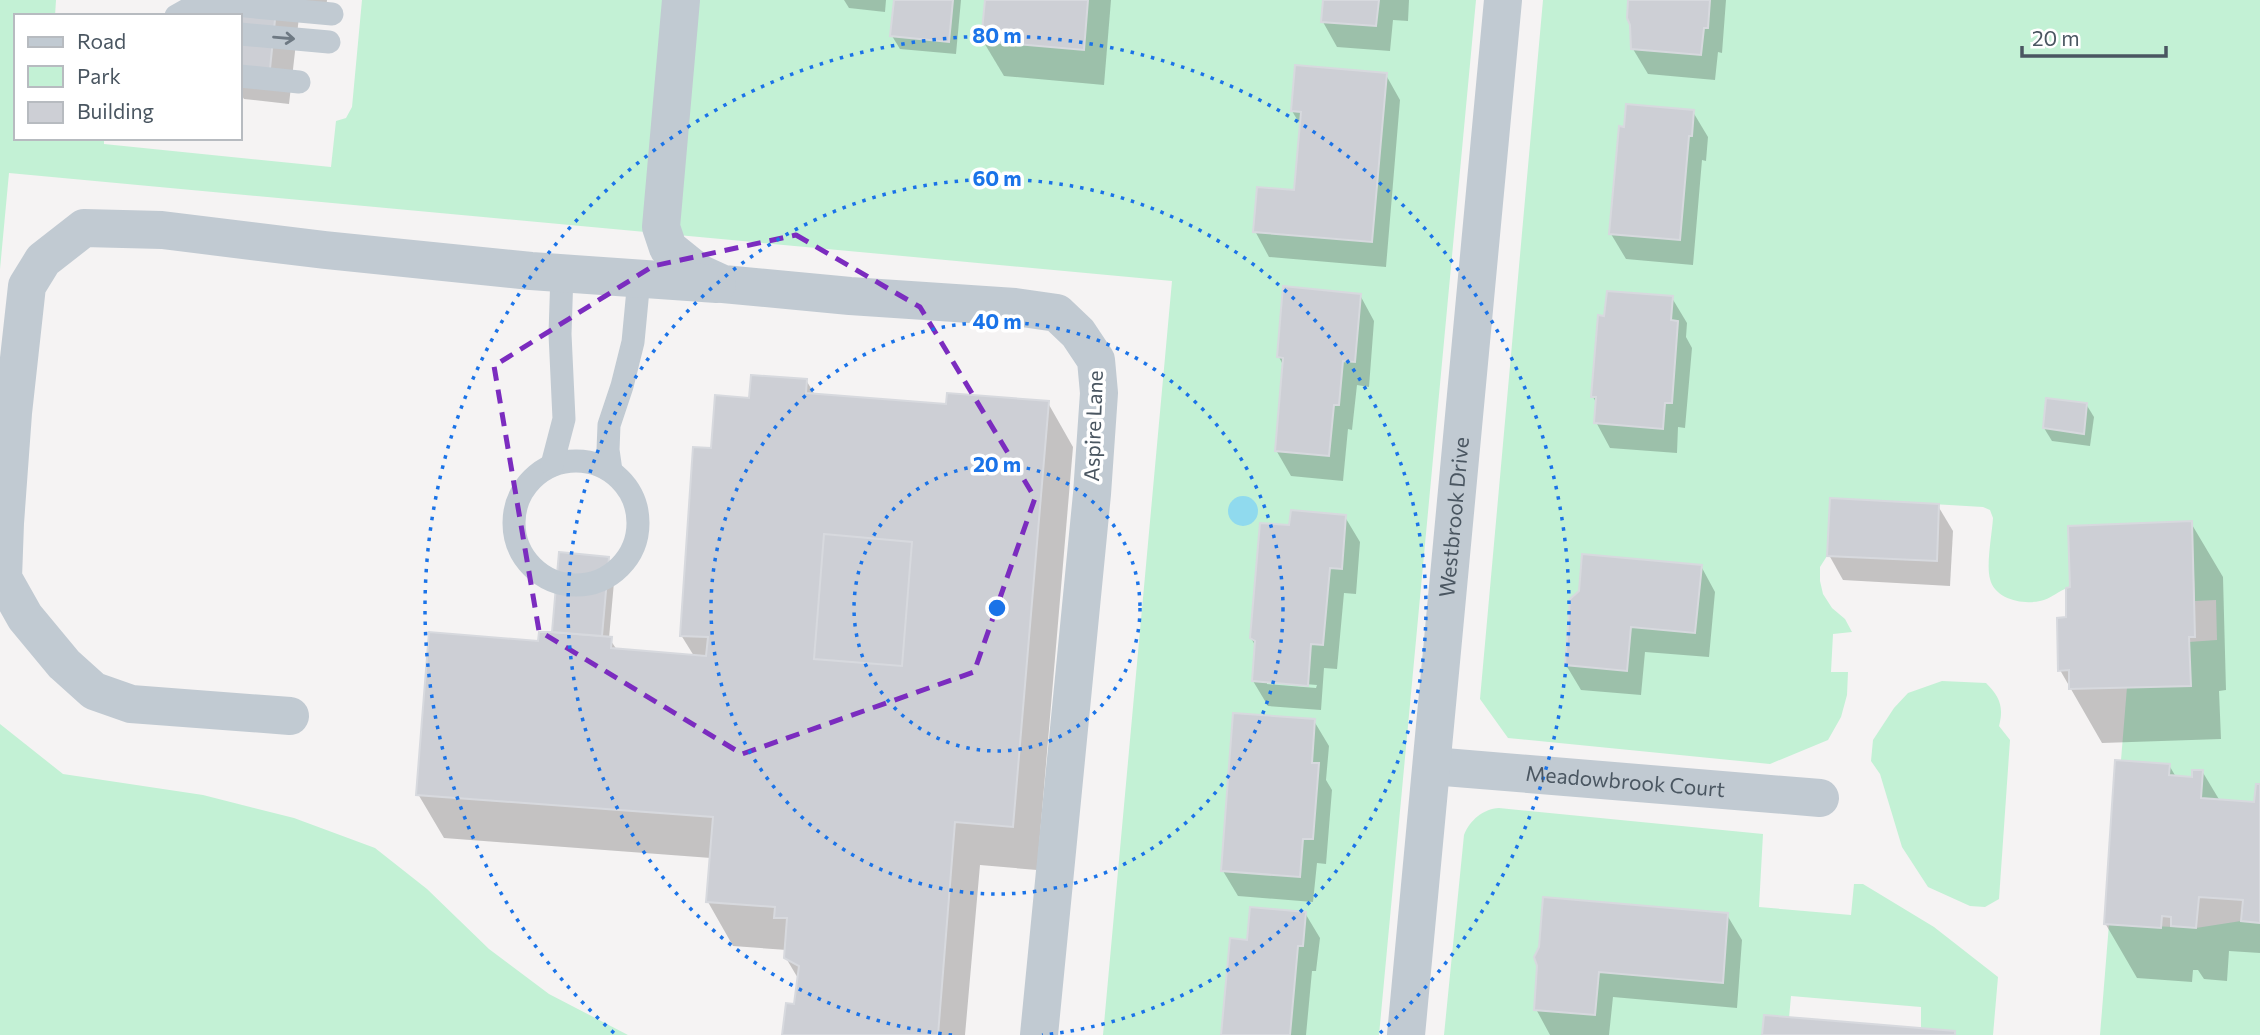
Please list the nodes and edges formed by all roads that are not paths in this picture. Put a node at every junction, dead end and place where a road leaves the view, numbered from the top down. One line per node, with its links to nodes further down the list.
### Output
1 (681, 0): 11 (street, Aspire Lane)
2 (1503, 0): 15 (street, Westbrook Drive)
3 (180, 14): 4 (lane)
4 (332, 14)
5 (242, 34): 6 (lane, one-way to 6)
6 (329, 42)
7 (242, 76): 8 (lane)
8 (299, 82)
9 (562, 273): 10 (street); 12 (lane); 14 (street)
10 (639, 278): 11 (street); 13 (lane)
11 (723, 284): 17 (street, Aspire Lane)
12 (552, 465): 13 (lane); 13 (lane)
13 (611, 471)
14 (290, 716)
15 (1432, 766): 16 (street, Meadowbrook Court); 18 (street, Westbrook Drive)
16 (1820, 798)
17 (1039, 1035)
18 (1406, 1035)

